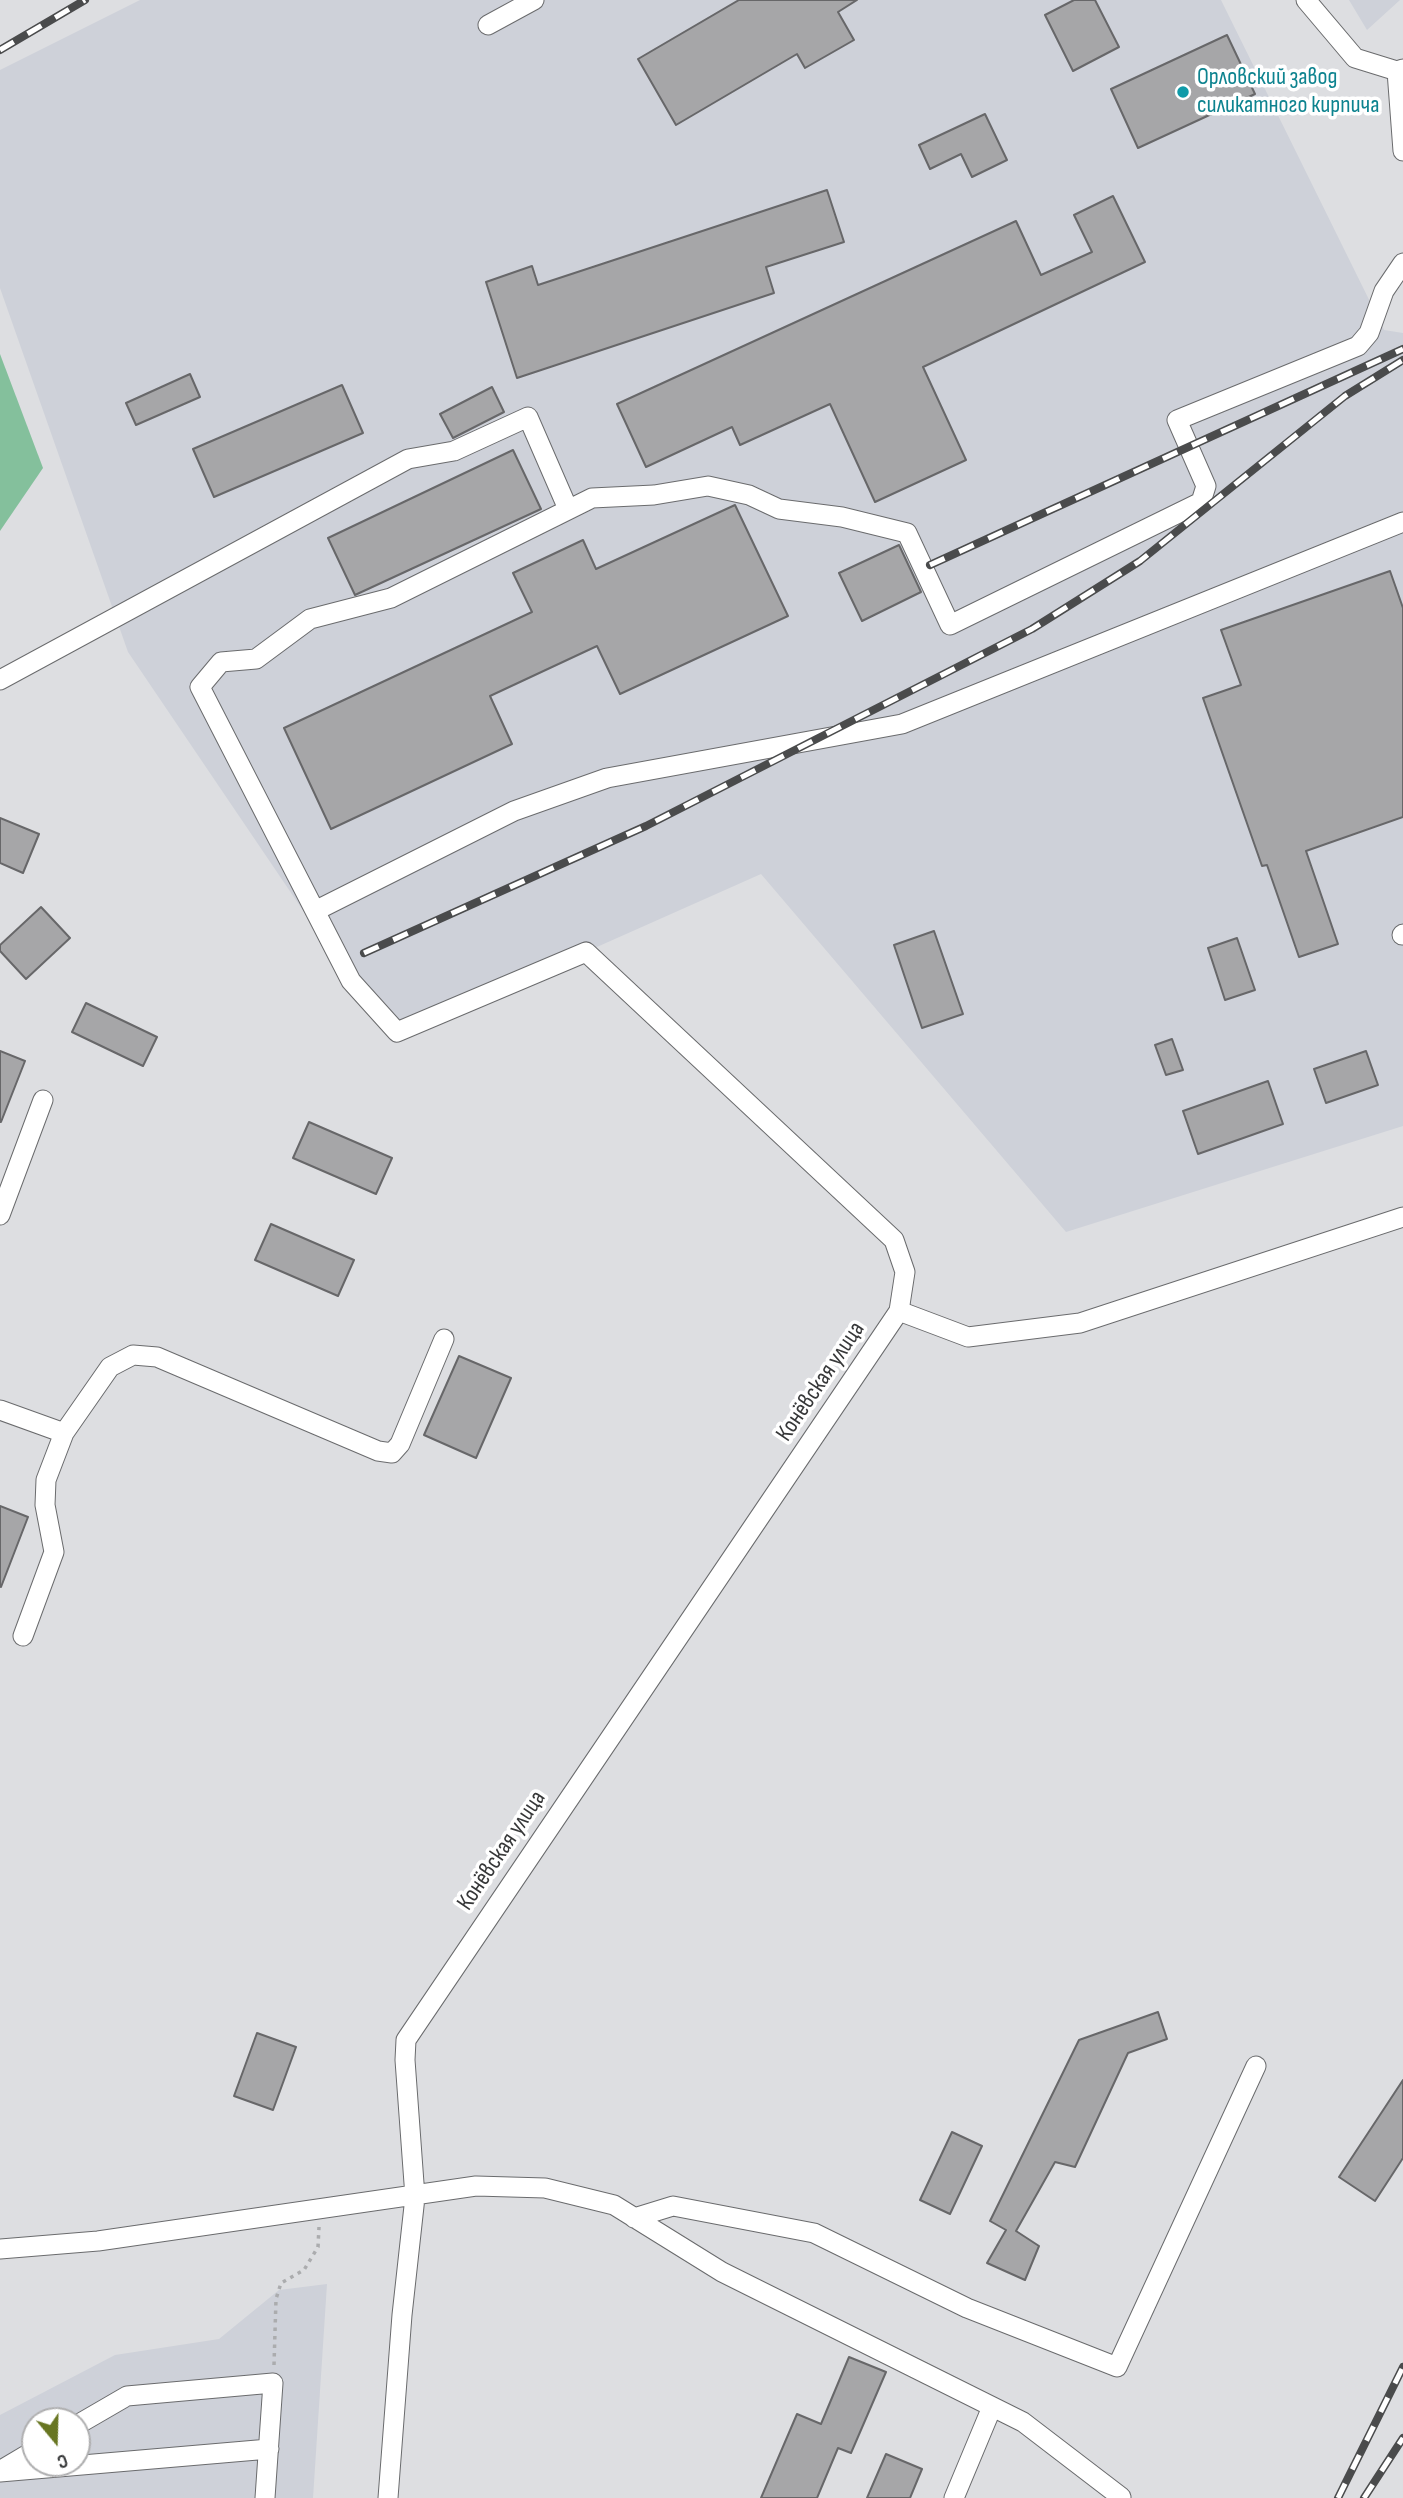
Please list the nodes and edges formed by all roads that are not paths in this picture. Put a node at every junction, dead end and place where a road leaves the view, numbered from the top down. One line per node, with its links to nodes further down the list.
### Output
1 (534, 0): 3 (street)
2 (1306, 0): 4 (street)
3 (488, 25)
4 (1400, 70): 5 (street)
5 (1403, 151)
6 (1403, 263): 7 (street)
7 (568, 509): 9 (street); 10 (street)
8 (1403, 522): 10 (street)
9 (0, 680)
10 (315, 911): 14 (street)
11 (43, 1100): 12 (street)
12 (0, 1215)
13 (1403, 1217): 14 (street)
14 (899, 1311): 20 (street, Конёвская улица)
15 (444, 1339): 17 (street)
16 (0, 1410): 17 (street)
17 (64, 1433): 18 (street)
18 (23, 1636)
19 (1256, 2066): 21 (street)
20 (415, 2197): 21 (street); 22 (street); 30 (street, Конёвская улица)
21 (634, 2218): 23 (street)
22 (0, 2249)
23 (992, 2407): 28 (street); 31 (street)
24 (91, 2417): 25 (street)
25 (268, 2449): 27 (street); 29 (street)
26 (21, 2458): 27 (street)
27 (0, 2471)
28 (1121, 2497)
29 (265, 2498)
30 (388, 2498)
31 (954, 2498)

